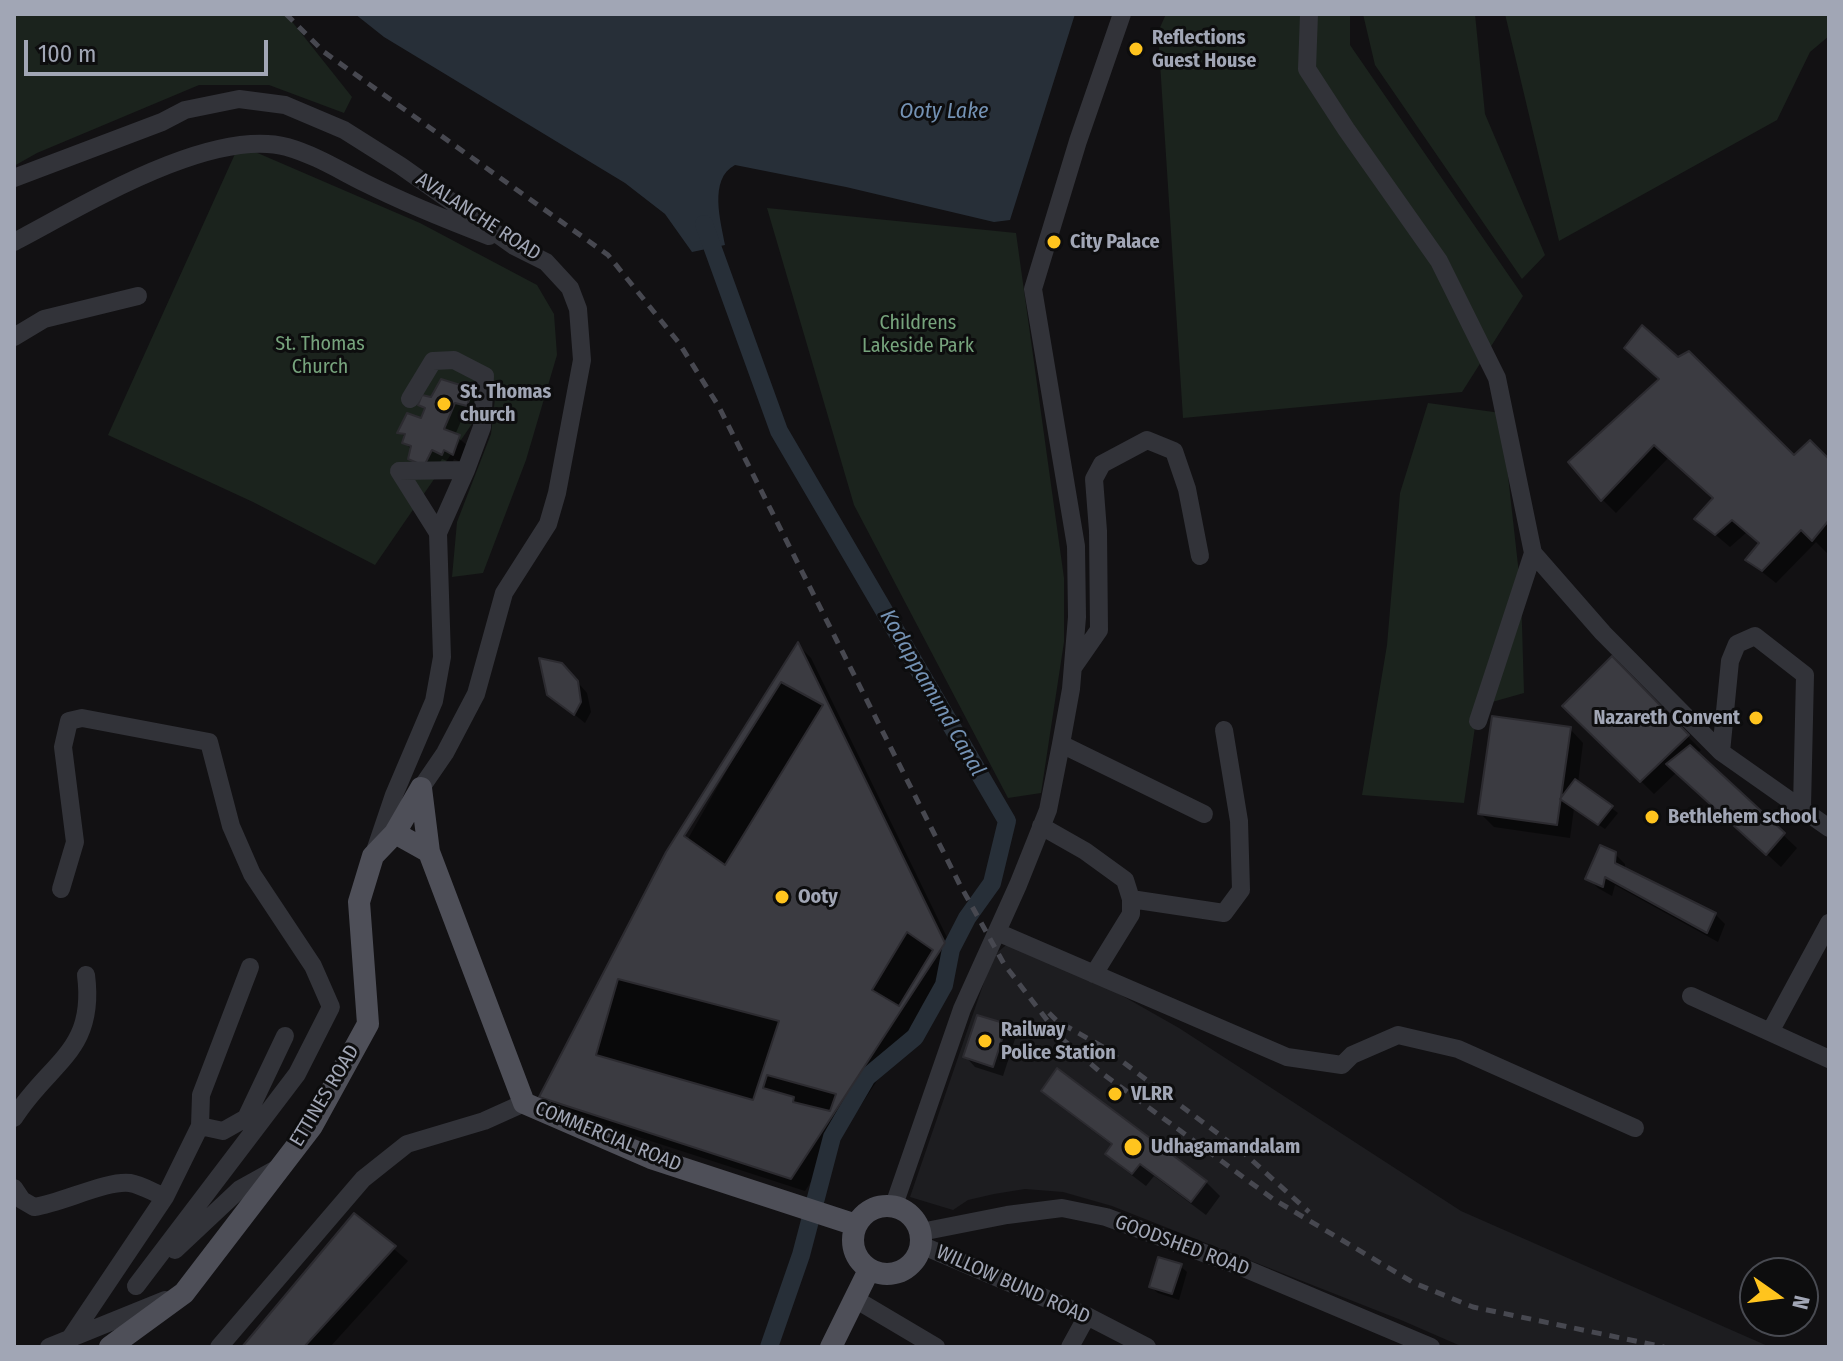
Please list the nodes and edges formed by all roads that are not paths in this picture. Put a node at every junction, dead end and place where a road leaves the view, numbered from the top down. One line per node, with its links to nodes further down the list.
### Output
1 (1122, 14): 13 (street)
2 (1309, 14): 11 (street)
3 (14, 178): 5 (street, AVALANCHE ROAD)
4 (14, 242): 5 (street)
5 (514, 246): 18 (street, AVALANCHE ROAD)
6 (138, 296): 7 (street)
7 (14, 337)
8 (410, 399): 9 (street)
9 (466, 470): 10 (street); 10 (street)
10 (438, 533): 25 (street)
11 (1533, 553): 14 (street); 17 (street)
12 (1200, 556): 13 (street)
13 (1073, 668): 16 (street)
14 (1478, 721)
15 (1224, 730): 27 (street)
16 (1061, 744): 20 (street); 22 (street)
17 (1721, 752): 19 (street); 19 (street)
18 (421, 788): 23 (main road, ETTINES ROAD); 24 (main road, COMMERCIAL ROAD)
19 (1802, 807): 21 (street)
20 (1204, 814)
21 (1827, 824)
22 (1041, 826): 27 (street); 29 (street)
23 (395, 833): 24 (main road); 25 (main road, ETTINES ROAD)
24 (429, 852): 37 (main road, COMMERCIAL ROAD)
25 (373, 856): 41 (main road, ETTINES ROAD)
26 (61, 889): 48 (street)
27 (1131, 899): 31 (street)
28 (1829, 923): 34 (street)
29 (997, 932): 31 (street); 44 (street)
30 (250, 967): 39 (street)
31 (1094, 974): 40 (street)
32 (86, 975): 38 (street)
33 (1691, 996): 34 (street)
34 (1770, 1032): 36 (street)
35 (285, 1036): 39 (street)
36 (1829, 1059)
37 (524, 1103): 45 (main road, COMMERCIAL ROAD); 56 (street)
38 (14, 1118)
39 (200, 1126): 43 (street)
40 (1635, 1128)
41 (281, 1166): 48 (street); 49 (main road, ETTINES ROAD)
42 (14, 1188): 43 (street)
43 (165, 1197): 50 (street)
44 (894, 1205): 45 (main road); 46 (main road)
45 (856, 1225): 47 (main road)
46 (921, 1238): 47 (main road); 52 (street, WILLOW BUND ROAD); 61 (street, GOODSHED ROAD)
47 (869, 1270): 51 (main road)
48 (136, 1286): 50 (street)
49 (184, 1293): 53 (street); 55 (main road, ETTINES ROAD)
50 (97, 1299): 53 (street)
51 (855, 1299): 57 (main road); 58 (street)
52 (1087, 1316): 59 (street); 60 (street, WILLOW BUND ROAD)
53 (71, 1337): 54 (street)
54 (49, 1347)
55 (110, 1347)
56 (219, 1347)
57 (831, 1347)
58 (936, 1347)
59 (1070, 1347)
60 (1147, 1347)
61 (1431, 1347)

